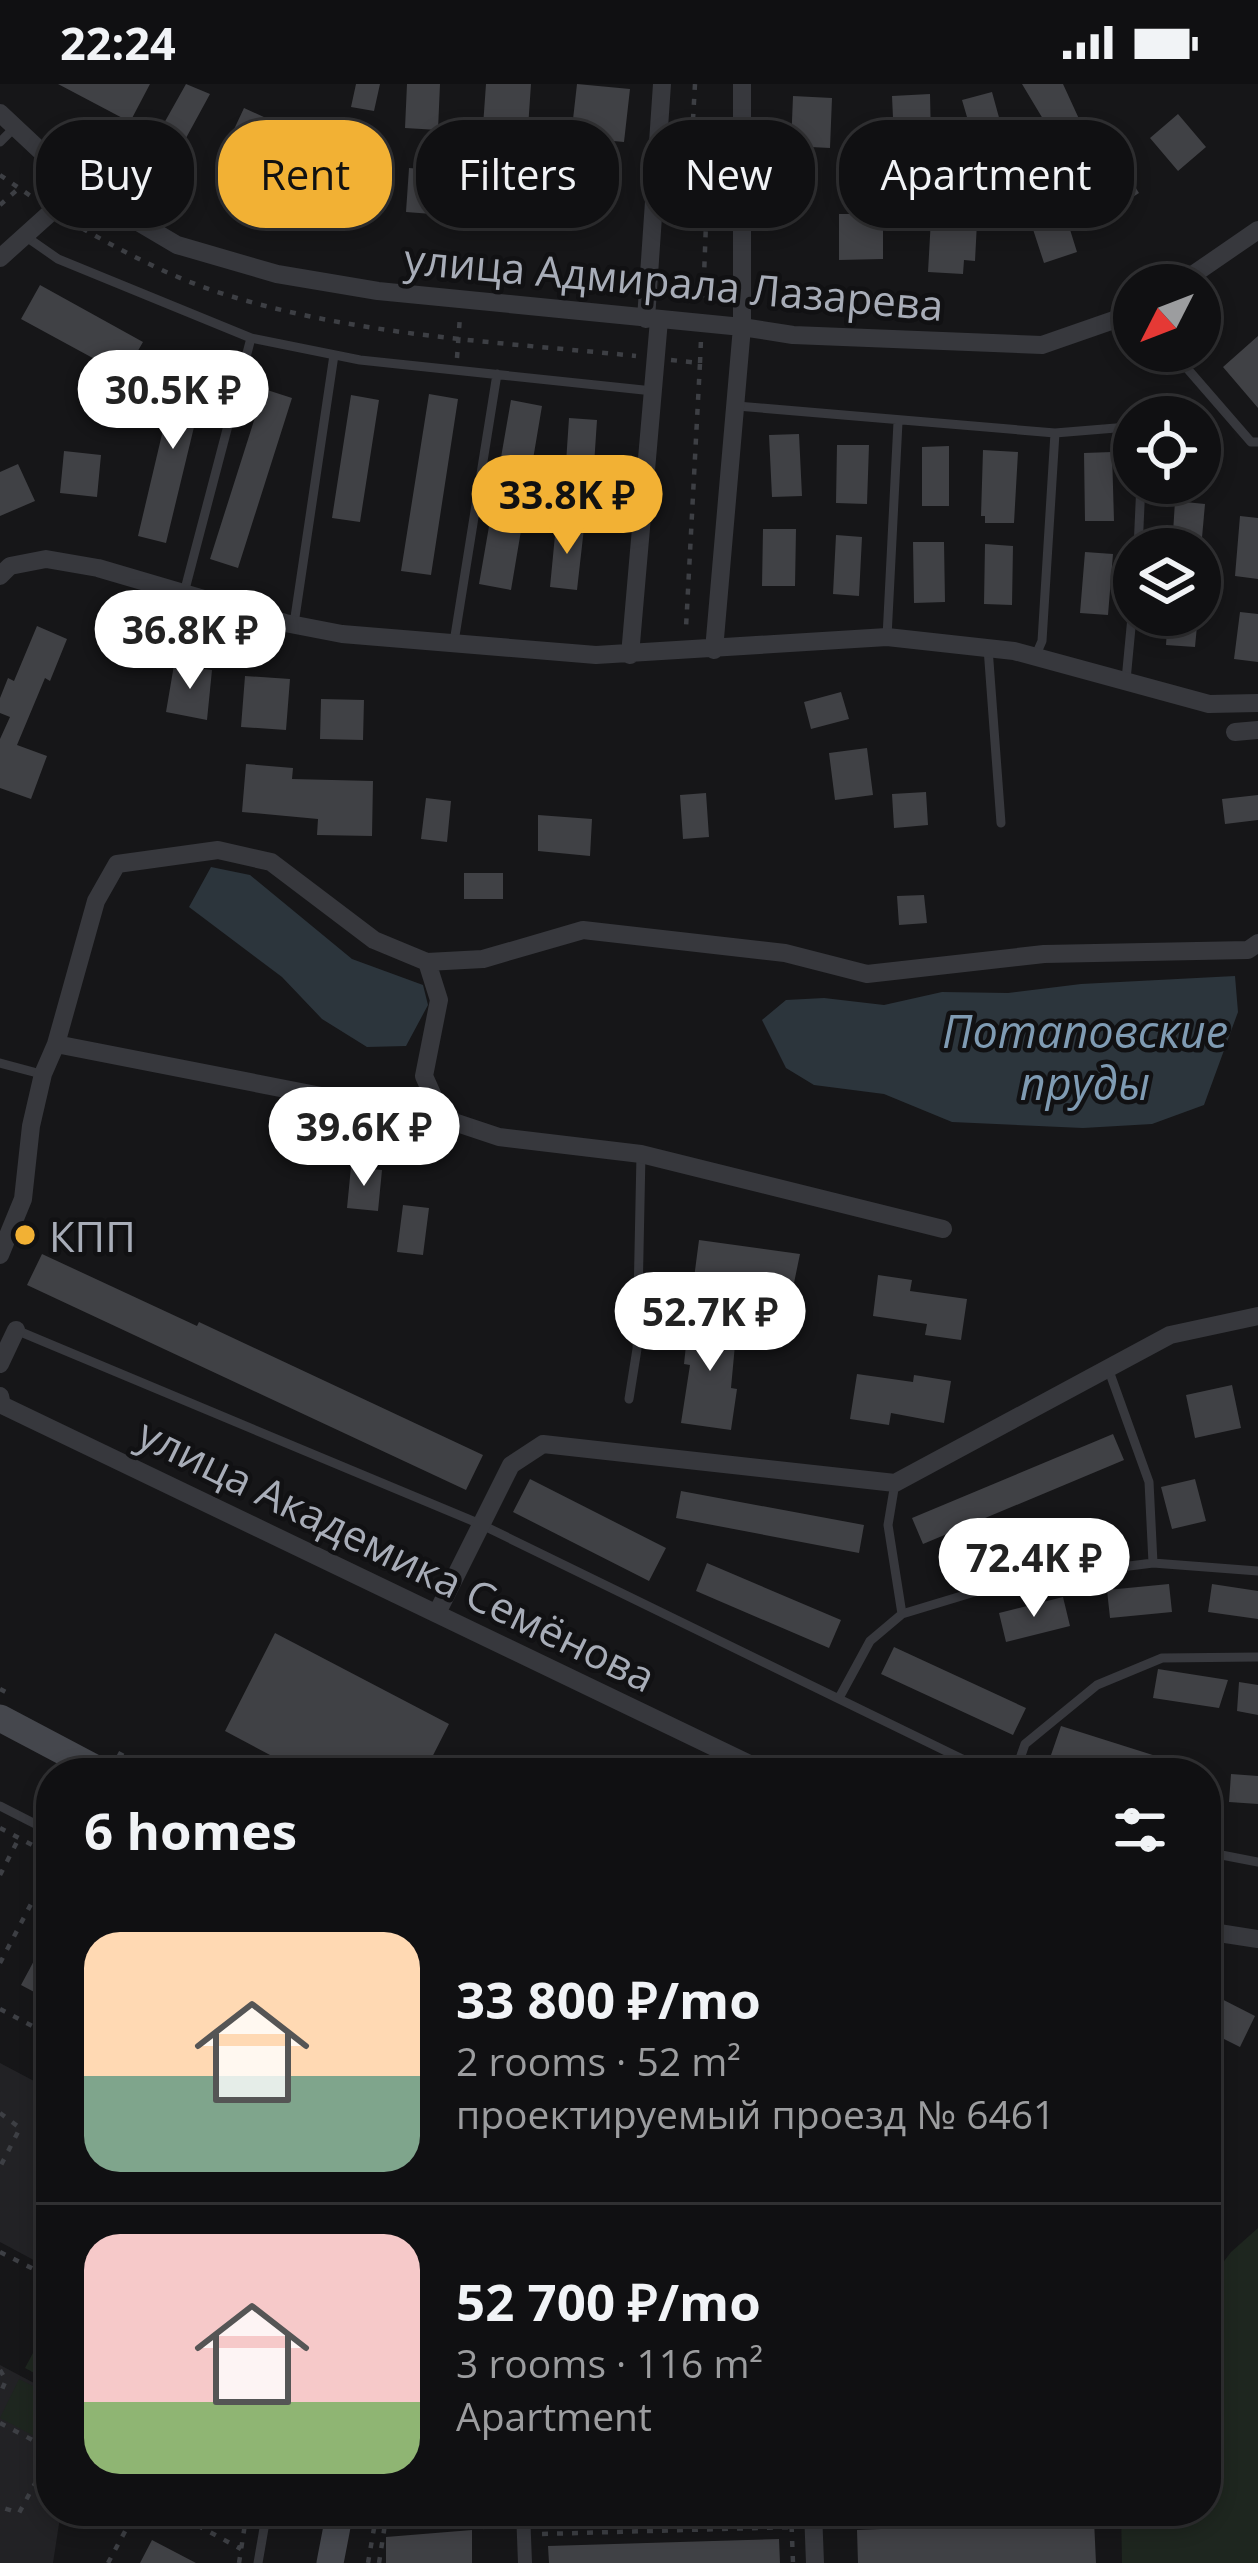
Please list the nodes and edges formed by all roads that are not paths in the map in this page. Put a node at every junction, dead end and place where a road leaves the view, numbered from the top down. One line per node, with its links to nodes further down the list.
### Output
1 (662, 84): 12 (street)
2 (742, 84): 14 (street)
3 (0, 113): 4 (street, улица Адмирала Лазарева)
4 (7, 135): 5 (street, улица Адмирала Лазарева)
5 (36, 156)
6 (36, 226): 9 (street)
7 (149, 228): 12 (street, улица Адмирала Лазарева)
8 (1258, 230): 11 (street)
9 (25, 236): 10 (street); 15 (lane)
10 (0, 258)
11 (1209, 264)
12 (653, 320): 14 (street, улица Адмирала Лазарева); 19 (street)
13 (1113, 320): 14 (street, улица Адмирала Лазарева)
14 (742, 327): 20 (street)
15 (251, 338): 16 (lane); 26 (lane)
16 (334, 355): 18 (lane); 27 (lane)
17 (1190, 372): 24 (lane)
18 (497, 374): 19 (lane); 30 (lane)
19 (653, 391): 33 (street)
20 (737, 406): 21 (lane); 32 (street)
21 (898, 422): 23 (lane); 29 (lane)
22 (1113, 428): 23 (lane)
23 (1055, 433): 34 (lane)
24 (1258, 442)
25 (0, 576): 26 (street)
26 (184, 593): 27 (street)
27 (294, 624): 30 (street)
28 (1130, 636): 35 (lane)
29 (887, 637): 31 (street); 32 (street)
30 (454, 642): 33 (street)
31 (988, 648): 34 (street); 39 (lane)
32 (713, 650): 33 (street)
33 (629, 655)
34 (1035, 657): 35 (street)
35 (1126, 682): 36 (street)
36 (1258, 703)
37 (1258, 730): 38 (street)
38 (1235, 732)
39 (1001, 823)
40 (1258, 943): 41 (street)
41 (427, 962): 42 (street); 45 (street)
42 (56, 1044): 44 (street); 45 (street)
43 (0, 1063): 44 (lane)
44 (43, 1074): 48 (street)
45 (454, 1122): 46 (street)
46 (641, 1154): 47 (street); 54 (lane)
47 (943, 1229)
48 (0, 1255)
49 (1258, 1316): 52 (street)
50 (16, 1330): 51 (street); 56 (lane)
51 (0, 1364)
52 (1108, 1368): 55 (street); 57 (lane)
53 (0, 1396): 59 (street, улица Академика Семёнова)
54 (629, 1399)
55 (895, 1483): 56 (street); 60 (lane)
56 (480, 1524): 59 (street); 62 (lane)
57 (1153, 1563): 58 (lane); 60 (lane)
58 (1258, 1571)
59 (437, 1612): 65 (street, улица Академика Семёнова)
60 (902, 1614): 62 (lane)
61 (1258, 1657): 67 (lane)
62 (839, 1698): 66 (lane)
63 (0, 1718): 64 (main road)
64 (76, 1758)
65 (737, 1758)
66 (961, 1758)
67 (1020, 1758)
68 (0, 1806): 69 (lane)
69 (36, 1824)
70 (1221, 1855): 71 (lane)
71 (1258, 1862)
72 (1221, 1933): 73 (street)
73 (1258, 1939)
74 (264, 2526): 78 (lane)
75 (337, 2526): 79 (main road)
76 (524, 2526): 80 (street)
77 (814, 2526): 81 (street)
78 (258, 2563)
79 (331, 2563)
80 (524, 2563)
81 (815, 2563)

